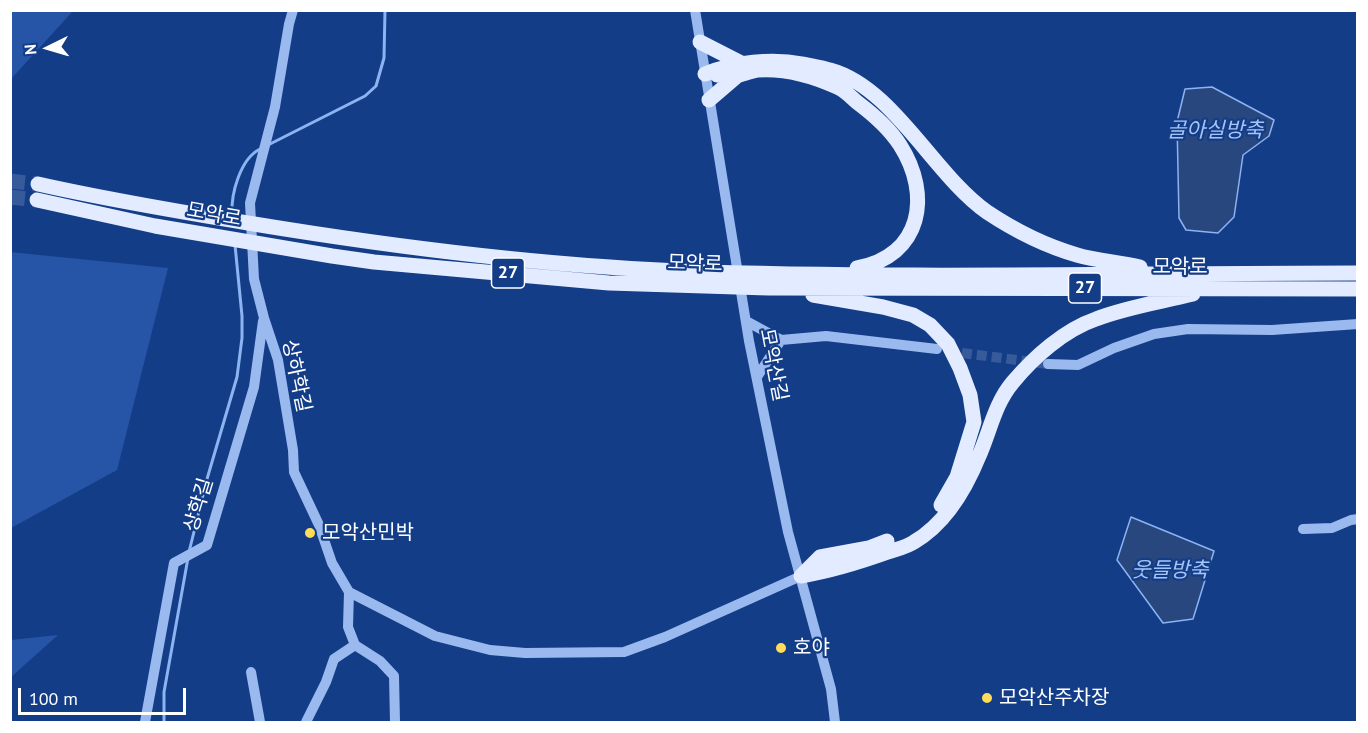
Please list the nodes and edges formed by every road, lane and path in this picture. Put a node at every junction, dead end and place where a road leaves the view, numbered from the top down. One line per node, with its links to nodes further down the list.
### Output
1 (293, 10): 14 (street, 상하학길)
2 (694, 10): 3 (street, 모악산길)
3 (700, 42): 4 (main road); 5 (street, 모악산길)
4 (740, 70): 5 (main road); 6 (main road); 7 (main road); 8 (main road)
5 (705, 74): 6 (street, 모악산길)
6 (709, 100): 15 (street, 모악산길)
7 (801, 273): 8 (main road, 모악로 / 27); 10 (main road, 모악로 / 27)
8 (1166, 273): 9 (main road, 모악로 / 27)
9 (1358, 273)
10 (680, 278): 10 (main road, 모악로 / 27); 11 (main road, 모악로 / 27)
11 (768, 288): 12 (main road, 모악로 / 27); 23 (main road)
12 (1223, 288): 13 (main road, 모악로 / 27); 23 (main road)
13 (1358, 289)
14 (264, 318): 24 (street, 상하학길); 27 (street, 상학길)
15 (746, 321): 17 (street); 20 (street, 모악산길)
16 (1358, 324): 19 (street)
17 (781, 340): 18 (street); 20 (street)
18 (938, 349)
19 (1048, 364)
20 (757, 377): 23 (street, 모악산길)
21 (1358, 519): 22 (street)
22 (1303, 529)
23 (801, 576): 24 (street); 31 (street, 모악산길)
24 (349, 592): 25 (street)
25 (355, 645): 29 (street); 30 (street)
26 (252, 672): 28 (street)
27 (145, 723)
28 (260, 723)
29 (306, 723)
30 (395, 723)
31 (835, 723)

